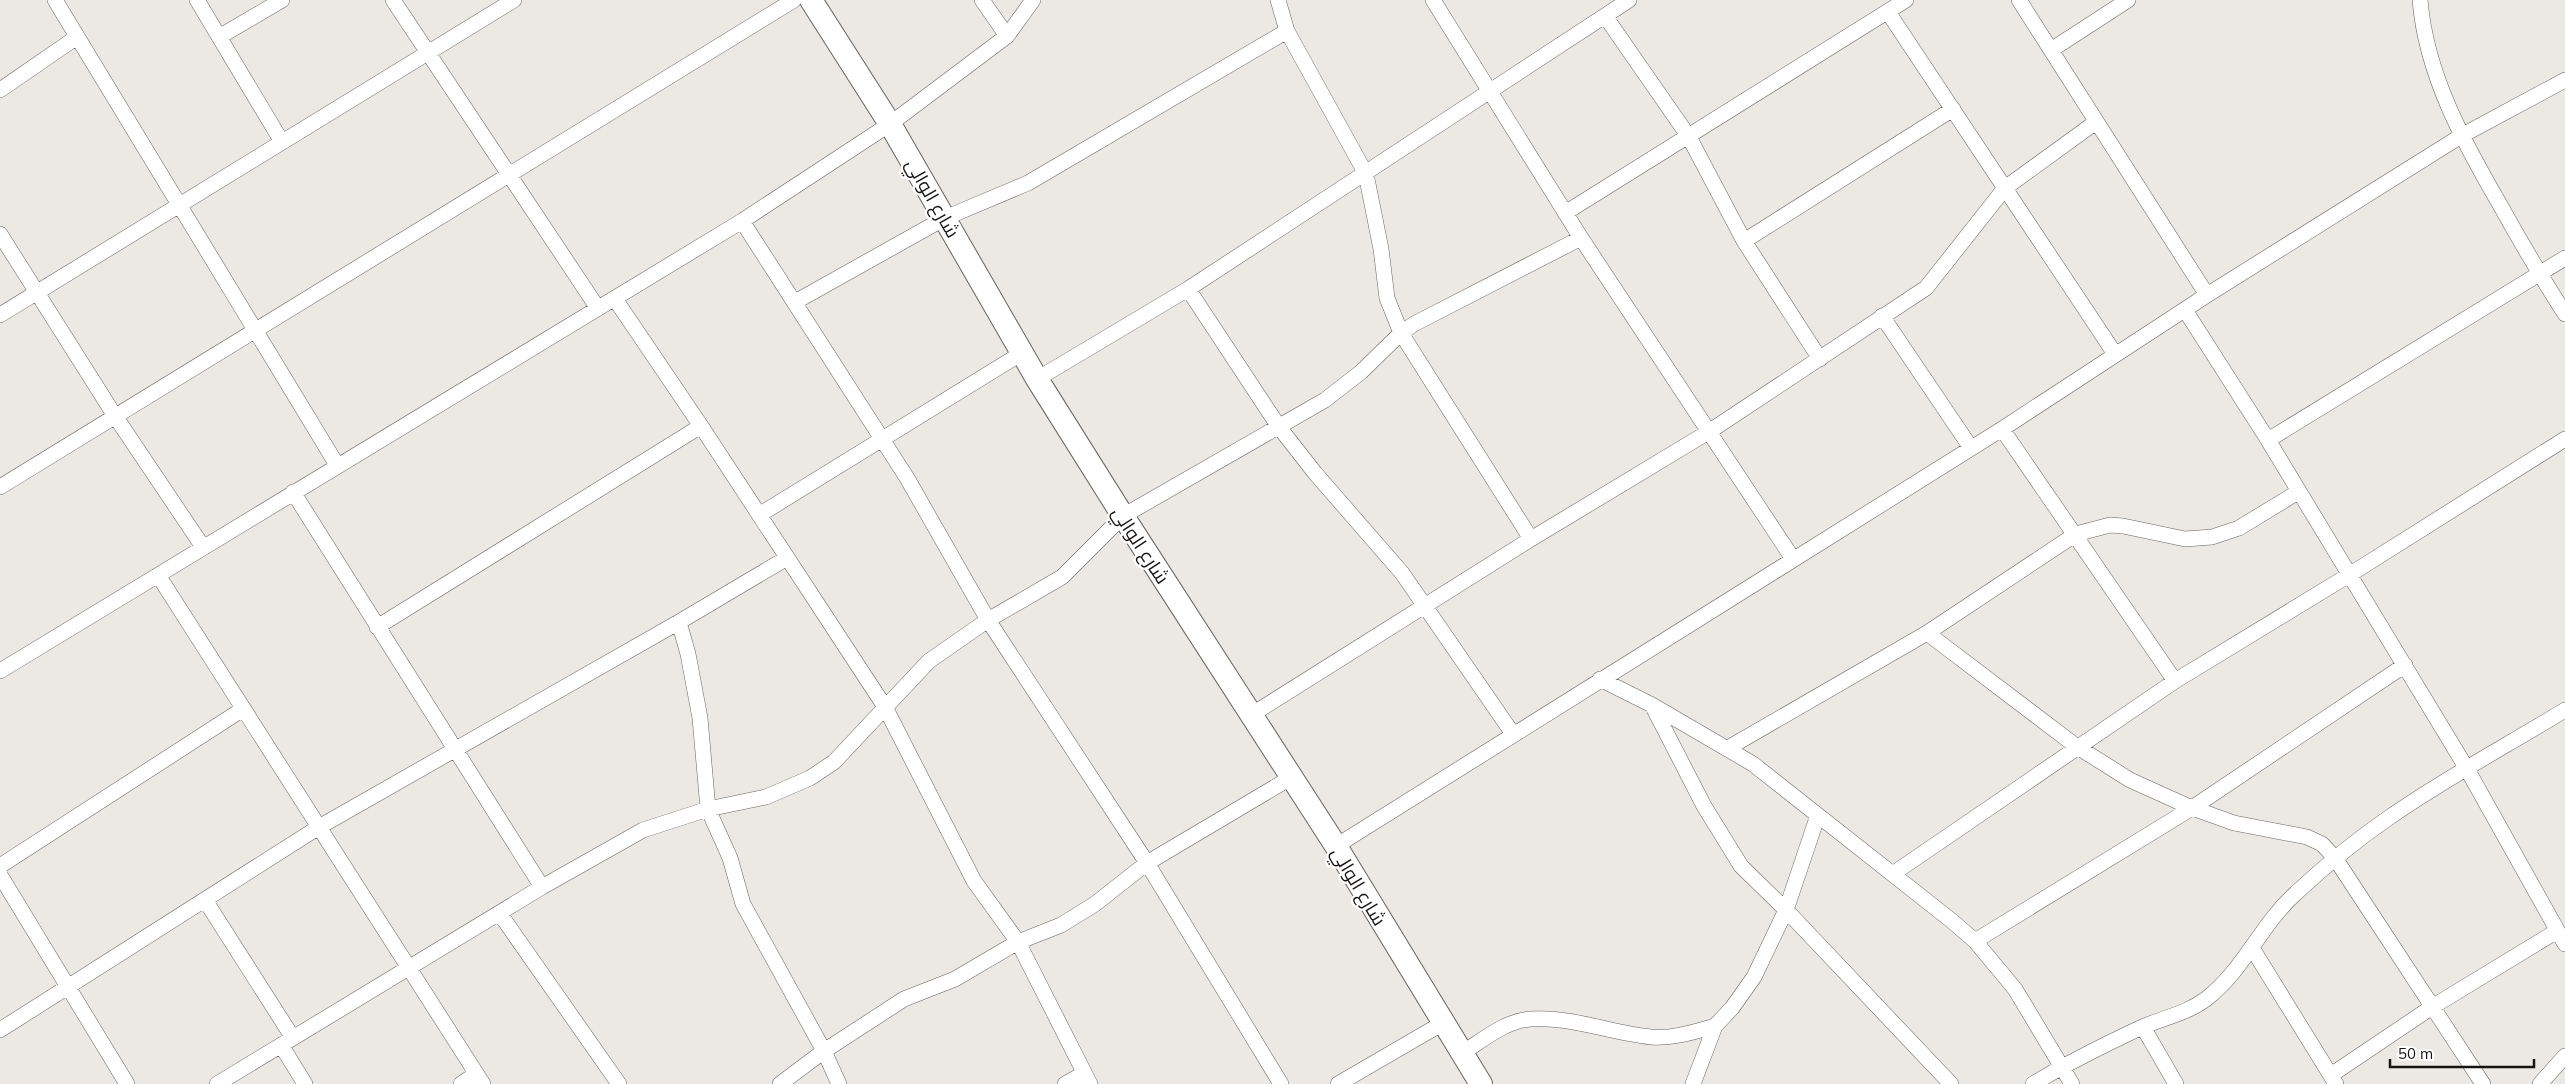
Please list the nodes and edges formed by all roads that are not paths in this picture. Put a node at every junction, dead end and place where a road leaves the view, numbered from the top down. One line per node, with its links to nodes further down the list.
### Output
1 (55, 0): 21 (street)
2 (197, 0): 22 (street)
3 (282, 0): 22 (street)
4 (394, 0): 24 (street)
5 (514, 0): 24 (street)
6 (794, 0): 35 (street)
7 (811, 0): 30 (main road, شارع الوالي)
8 (982, 0): 20 (street)
9 (1033, 0): 20 (street)
10 (1278, 0): 19 (street)
11 (1433, 0): 27 (street)
12 (1629, 0): 18 (street)
13 (1906, 0): 17 (street)
14 (2020, 0): 23 (street)
15 (2128, 0): 23 (street)
16 (2420, 0): 31 (street)
17 (1888, 12): 28 (street); 32 (street)
18 (1605, 16): 27 (street); 32 (street)
19 (1287, 31): 34 (street); 39 (street)
20 (1007, 36): 30 (street)
21 (77, 37): 26 (street); 37 (street)
22 (219, 37): 33 (street)
23 (2051, 50): 29 (street)
24 (428, 53): 33 (street); 35 (street)
25 (2565, 80): 31 (street)
26 (0, 90)
27 (1490, 92): 34 (street); 38 (street)
28 (1953, 109): 36 (street); 43 (street)
29 (2096, 122): 36 (street); 48 (street)
30 (890, 124): 39 (main road, شارع الوالي); 40 (street)
31 (2461, 136): 45 (street); 48 (street)
32 (1689, 137): 38 (street); 43 (street)
33 (282, 142): 37 (street)
34 (1366, 174): 46 (street); 57 (street)
35 (510, 175): 51 (street); 56 (street)
36 (2005, 188): 55 (street); 59 (street)
37 (179, 205): 47 (street); 56 (street)
38 (1565, 213): 42 (street)
39 (945, 218): 50 (street); 58 (main road, شارع الوالي)
40 (742, 220): 49 (street); 50 (street)
41 (0, 234): 47 (street)
42 (1581, 238): 57 (street); 66 (street)
43 (1744, 241): 60 (street)
44 (2565, 258): 45 (street)
45 (2539, 274): 54 (street); 69 (street)
46 (1188, 289): 61 (street); 64 (street)
47 (38, 290): 53 (street); 62 (street)
48 (2207, 295): 52 (street)
49 (615, 299): 51 (street); 63 (street)
50 (794, 302): 67 (street)
51 (597, 307): 71 (street)
52 (2185, 310): 59 (street); 69 (street)
53 (0, 314)
54 (2565, 314)
55 (1882, 316): 60 (street); 70 (street)
56 (255, 331): 62 (street); 71 (street)
57 (1401, 333): 64 (street); 78 (street)
58 (1022, 354): 61 (main road, شارع الوالي); 67 (street)
59 (2115, 354): 65 (street)
60 (1820, 359): 66 (street)
61 (1038, 379): 76 (main road, شارع الوالي)
62 (115, 416): 72 (street); 79 (street)
63 (701, 426): 75 (street); 87 (street)
64 (1279, 427): 76 (street); 84 (street)
65 (2002, 429): 70 (street); 77 (street)
66 (1710, 431): 78 (street); 81 (street)
67 (882, 438): 75 (street); 85 (street)
68 (2565, 439): 83 (street)
69 (2268, 440): 74 (street)
70 (1971, 448): 81 (street)
71 (337, 466): 73 (street)
72 (0, 487)
73 (293, 492): 79 (street); 87 (street)
74 (2298, 492): 77 (street); 83 (street)
75 (759, 515): 80 (street)
76 (1123, 516): 85 (street); 97 (main road, شارع الوالي)
77 (2076, 534): 88 (street); 92 (street)
78 (1531, 539): 84 (street)
79 (203, 547): 82 (street)
80 (786, 558): 86 (street); 94 (street)
81 (1793, 559): 91 (street)
82 (158, 575): 90 (street); 95 (street)
83 (2349, 575): 89 (street); 92 (street)
84 (1426, 605): 97 (street); 98 (street)
85 (988, 620): 94 (street); 110 (street)
86 (679, 622): 100 (street); 105 (street)
87 (377, 627): 100 (street)
88 (1927, 633): 99 (street); 101 (street)
89 (2405, 665): 102 (street); 104 (street)
90 (0, 671)
91 (1600, 678): 93 (street); 98 (street)
92 (2175, 681): 99 (street)
93 (1652, 705): 101 (street); 116 (street)
94 (885, 707): 105 (street); 119 (street)
95 (243, 709): 107 (street); 111 (street)
96 (2565, 710): 102 (street)
97 (1251, 715): 103 (main road, شارع الوالي)
98 (1513, 734): 108 (street)
99 (2076, 746): 104 (street); 112 (street)
100 (454, 748): 107 (street); 114 (street)
101 (1728, 748): 106 (street)
102 (2468, 769): 109 (street); 118 (street)
103 (1292, 777): 108 (main road, شارع الوالي); 110 (street)
104 (2192, 808): 109 (street); 120 (street)
105 (708, 809): 114 (street); 130 (street)
106 (1818, 815): 112 (street); 116 (street)
107 (319, 827): 115 (street); 122 (street)
108 (1336, 846): 125 (main road, شارع الوالي)
109 (2335, 858): 121 (street); 124 (street)
110 (1146, 863): 119 (street); 145 (street)
111 (0, 866)
112 (1894, 873): 120 (street)
113 (0, 874): 123 (street)
114 (542, 887): 117 (street)
115 (205, 900): 123 (street); 129 (street)
116 (1786, 910): 126 (street); 149 (street)
117 (500, 914): 122 (street); 137 (street)
118 (2561, 937): 124 (street)
119 (1018, 942): 130 (street); 135 (street)
120 (1975, 942): 133 (street)
121 (2252, 948): 127 (street); 136 (street)
122 (408, 968): 129 (street); 134 (street)
123 (68, 987): 128 (street); 138 (street)
124 (2432, 1007): 136 (street); 153 (street)
125 (1442, 1023): 131 (main road, شارع الوالي); 146 (street)
126 (1714, 1026): 131 (street); 148 (street)
127 (2143, 1027): 133 (street); 152 (street)
128 (0, 1030)
129 (287, 1042): 139 (street); 140 (street)
130 (824, 1050): 142 (street); 143 (street)
131 (1462, 1053): 147 (main road, شارع الوالي)
132 (2565, 1056): 154 (street)
133 (2061, 1067): 150 (street); 151 (street)
134 (480, 1079): 141 (street)
135 (1086, 1079): 144 (street)
136 (2333, 1079)
137 (614, 1082)
138 (127, 1084)
139 (217, 1084)
140 (305, 1084)
141 (460, 1084)
142 (780, 1084)
143 (839, 1084)
144 (1065, 1084)
145 (1281, 1084)
146 (1338, 1084)
147 (1481, 1084)
148 (1693, 1084)
149 (1951, 1084)
150 (2032, 1084)
151 (2072, 1084)
152 (2176, 1084)
153 (2483, 1084)
154 (2540, 1084)

